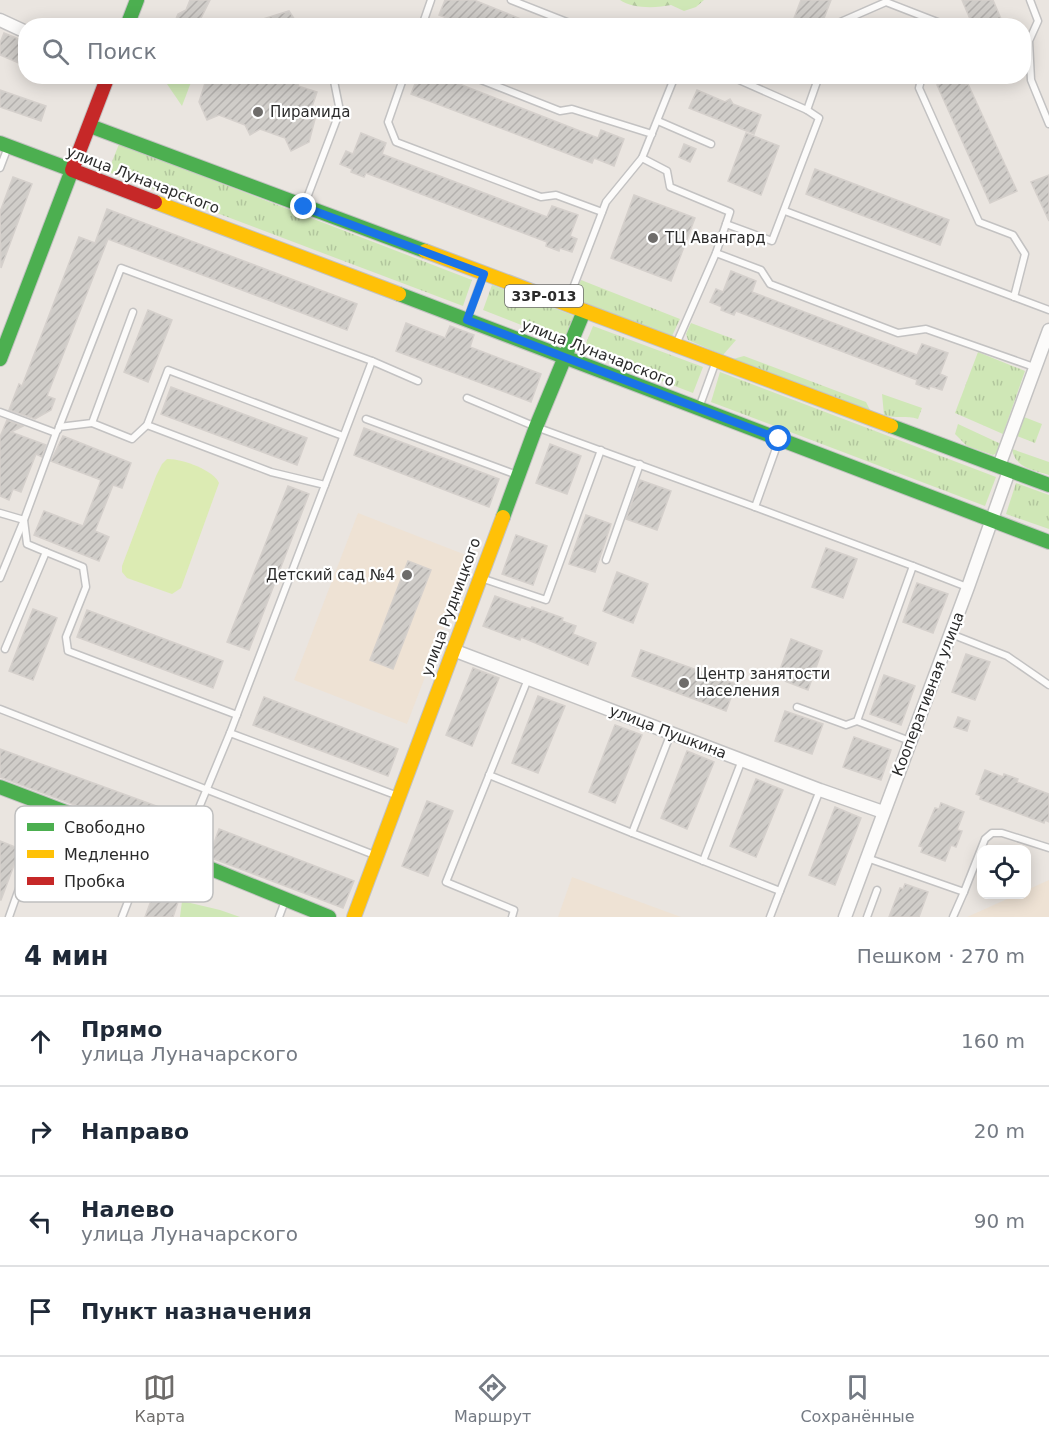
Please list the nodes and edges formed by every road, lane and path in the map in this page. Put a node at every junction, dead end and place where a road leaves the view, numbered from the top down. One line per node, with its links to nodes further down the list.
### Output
1 (137, 0): 5 (main road)
2 (431, 0): 6 (lane)
3 (511, 0): 7 (lane)
4 (1030, 0): 12 (lane)
5 (130, 18)
6 (425, 18)
7 (557, 18)
8 (849, 18): 9 (lane)
9 (927, 18)
10 (0, 20): 11 (street)
11 (18, 28)
12 (1031, 37)
13 (1031, 80): 24 (lane)
14 (105, 84): 25 (main road)
15 (335, 84): 32 (lane)
16 (401, 84): 34 (lane)
17 (491, 84): 26 (lane)
18 (672, 84): 23 (lane)
19 (748, 84): 22 (lane)
20 (816, 84): 22 (lane)
21 (919, 84): 38 (lane)
22 (807, 110): 33 (lane)
23 (658, 121): 26 (lane); 27 (lane)
24 (1049, 124)
25 (90, 126): 31 (main road); 32 (main road, улица Луначарского / 33Р-013)
26 (652, 134): 29 (lane)
27 (711, 144)
28 (4, 145): 30 (lane); 31 (main road, улица Луначарского)
29 (642, 158): 34 (lane); 35 (lane)
30 (0, 168)
31 (72, 170): 43 (main road, улица Луначарского); 47 (main road)
32 (304, 207): 37 (main road, улица Луначарского / 33Р-013)
33 (785, 211): 35 (lane); 38 (lane)
34 (602, 212): 39 (lane)
35 (726, 224): 36 (lane)
36 (716, 253): 45 (lane); 50 (lane)
37 (484, 274): 39 (main road, улица Луначарского / 33Р-013); 43 (lane)
38 (1014, 297): 40 (lane)
39 (567, 305): 41 (main road, улица Луначарского / 33Р-013)
40 (1049, 310)
41 (584, 311): 45 (main road, улица Луначарского / 33Р-013); 46 (main road, улица Рудницкого)
42 (133, 312): 56 (lane)
43 (467, 320): 46 (main road, улица Луначарского)
44 (1049, 330): 50 (street, Кооперативная улица)
45 (675, 345): 49 (main road, улица Луначарского / 33Р-013)
46 (565, 358): 53 (main road, улица Луначарского); 58 (main road, улица Рудницкого)
47 (0, 359)
48 (372, 361): 51 (lane); 59 (lane); 60 (lane)
49 (716, 361): 53 (lane); 64 (main road, улица Луначарского / 33Р-013)
50 (1034, 367): 64 (street, Кооперативная улица)
51 (418, 381)
52 (467, 399): 58 (lane)
53 (699, 409): 61 (main road, улица Луначарского)
54 (0, 412): 59 (lane)
55 (366, 418): 65 (lane)
56 (92, 423): 57 (lane); 59 (lane)
57 (147, 425): 60 (lane); 66 (lane)
58 (536, 427): 62 (lane); 65 (main road, улица Рудницкого)
59 (58, 430): 70 (lane)
60 (344, 436): 66 (lane)
61 (779, 439): 68 (lane); 71 (main road, улица Луначарского)
62 (602, 450): 63 (lane); 77 (lane)
63 (640, 464): 68 (lane); 74 (lane)
64 (1004, 469): 67 (main road, улица Луначарского / 33Р-013); 71 (street, Кооперативная улица)
65 (518, 475): 77 (main road, улица Рудницкого)
66 (325, 485): 86 (lane)
67 (1049, 485)
68 (755, 507): 75 (lane)
69 (0, 513): 70 (lane)
70 (24, 520): 73 (lane); 76 (lane)
71 (992, 520): 72 (main road, улица Луначарского); 78 (street, Кооперативная улица)
72 (1049, 542)
73 (46, 552): 80 (lane); 86 (lane)
74 (606, 560)
75 (913, 566): 78 (lane); 87 (lane)
76 (0, 578)
77 (480, 578): 81 (main road, улица Рудницкого)
78 (968, 587): 79 (street, Кооперативная улица)
79 (950, 634): 83 (lane); 90 (street, Кооперативная улица)
80 (5, 649)
81 (453, 650): 82 (street, улица Пушкина); 96 (main road, улица Рудницкого)
82 (528, 679): 89 (street, улица Пушкина); 92 (lane)
83 (1049, 685)
84 (797, 707): 87 (lane)
85 (0, 709): 94 (lane)
86 (237, 715): 88 (lane)
87 (857, 721): 90 (lane)
88 (230, 733): 94 (lane); 96 (lane)
89 (671, 733): 91 (street, улица Пушкина); 100 (lane)
90 (910, 741): 99 (street, Кооперативная улица)
91 (742, 760): 95 (street, улица Пушкина); 104 (lane)
92 (489, 775): 100 (lane); 118 (lane)
93 (0, 787): 97 (main road)
94 (206, 789): 98 (lane); 102 (lane)
95 (820, 790): 99 (street, улица Пушкина); 107 (lane)
96 (398, 796): 102 (main road, улица Рудницкого)
97 (48, 806)
98 (199, 806)
99 (883, 812): 103 (street, Кооперативная улица)
100 (633, 833): 104 (lane)
101 (1049, 848): 108 (lane)
102 (378, 856): 117 (main road, улица Рудницкого)
103 (867, 858): 108 (lane); 120 (street, Кооперативная улица)
104 (703, 861): 107 (lane)
105 (213, 871): 110 (main road)
106 (877, 890): 121 (lane)
107 (780, 891): 119 (lane)
108 (964, 892): 122 (lane)
109 (15, 893): 113 (lane)
110 (285, 900): 115 (lane); 116 (main road)
111 (128, 902): 114 (lane)
112 (0, 915): 113 (lane)
113 (6, 917)
114 (122, 917)
115 (279, 917)
116 (329, 917)
117 (354, 917)
118 (512, 917)
119 (770, 917)
120 (844, 917)
121 (867, 917)
122 (953, 917)

